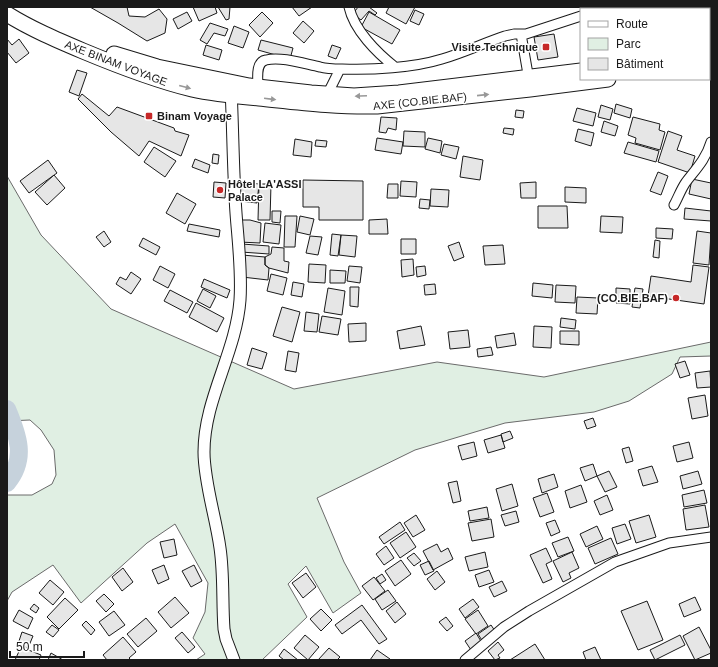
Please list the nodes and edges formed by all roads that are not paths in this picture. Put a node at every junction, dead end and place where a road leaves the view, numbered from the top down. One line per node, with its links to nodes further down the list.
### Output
1 (349, 7): 6 (street)
2 (7, 14): 3 (highway, AXE BINAM VOYAGE)
3 (20, 14): 12 (highway, AXE BINAM VOYAGE)
4 (580, 16): 5 (street)
5 (521, 34): 6 (street); 10 (street)
6 (395, 67): 7 (street)
7 (340, 69): 11 (street); 13 (street)
8 (580, 71): 10 (highway, AXE (CO.BIE.BAF))
9 (592, 80): 10 (highway, AXE (CO.BIE.BAF))
10 (529, 84): 12 (highway, AXE (CO.BIE.BAF), one-way to 10); 13 (highway, AXE (CO.BIE.BAF), one-way to 13)
11 (258, 87): 12 (highway, AXE (CO.BIE.BAF)); 13 (highway, AXE (CO.BIE.BAF))
12 (231, 89): 17 (street)
13 (326, 95)
14 (711, 142): 15 (street)
15 (674, 205)
16 (711, 537): 18 (street)
17 (234, 660)
18 (465, 660)

